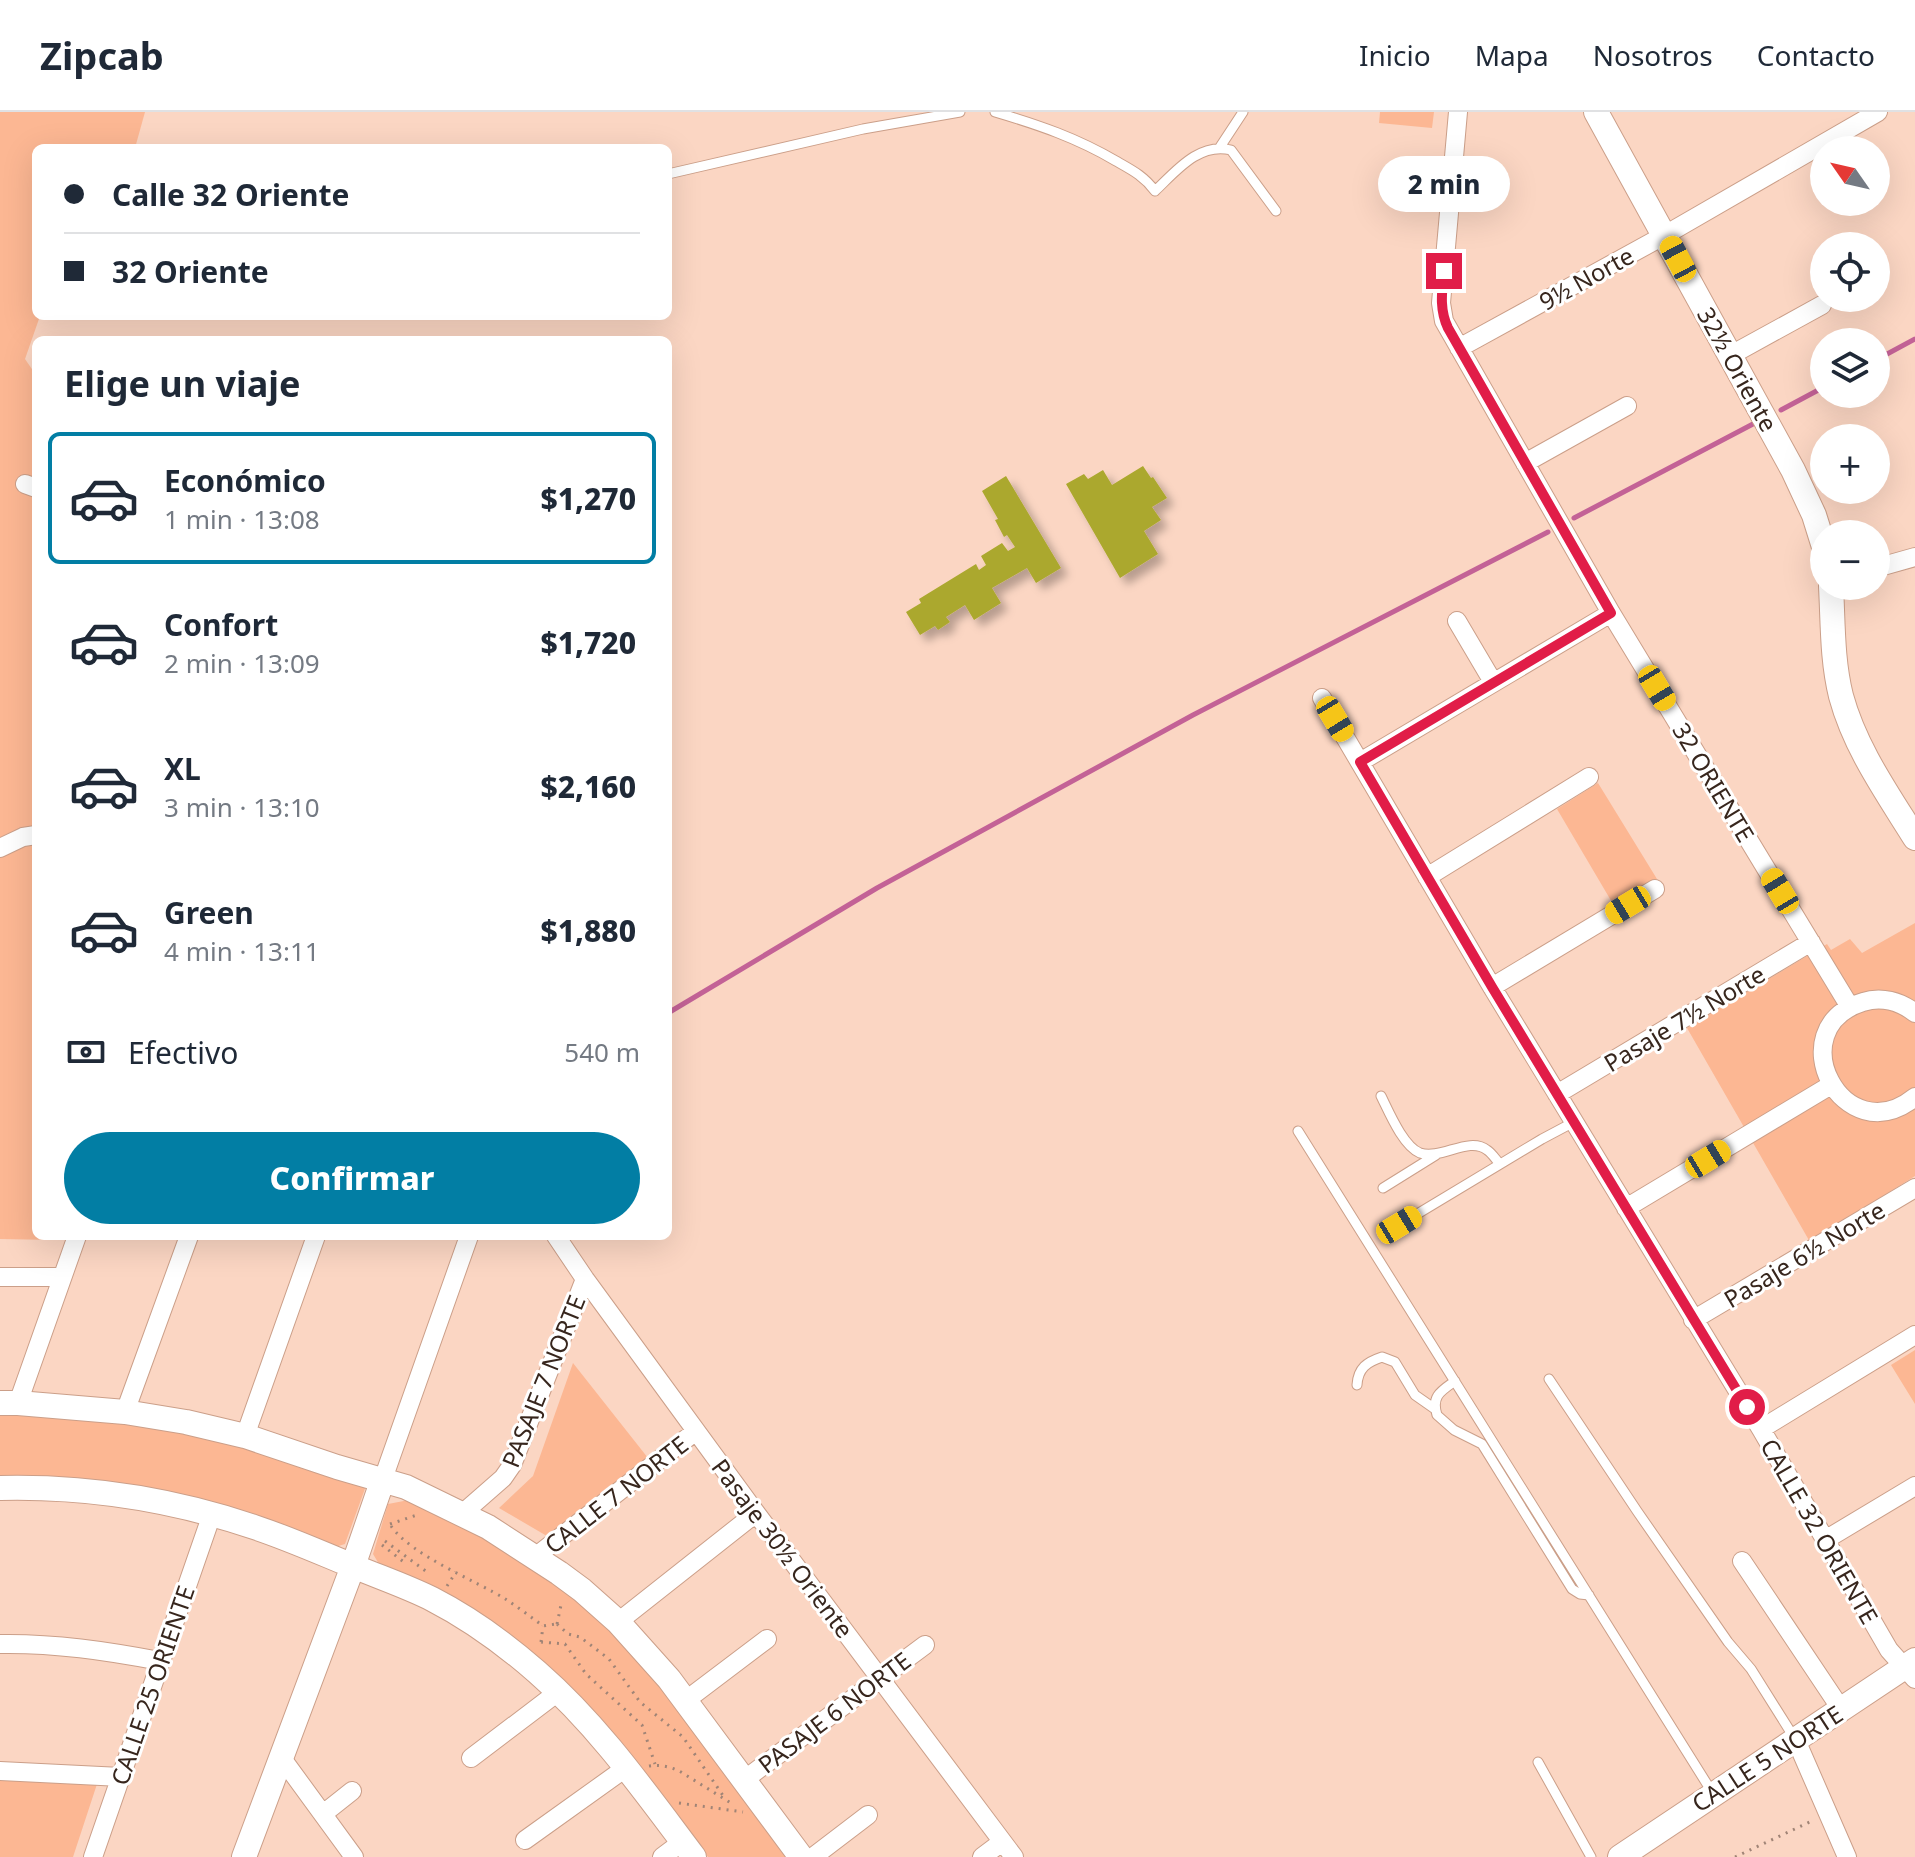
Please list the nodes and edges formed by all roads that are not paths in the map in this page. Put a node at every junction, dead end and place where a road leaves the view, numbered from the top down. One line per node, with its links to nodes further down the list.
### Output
1 (960, 112): 8 (lane)
2 (995, 112): 7 (lane)
3 (1243, 112): 7 (lane)
4 (1458, 112): 12 (street, 32 ORIENTE)
5 (1596, 112): 10 (street, 32½ Oriente)
6 (1878, 112): 10 (street, 9½ Norte)
7 (1220, 147): 9 (lane)
8 (672, 173)
9 (1276, 211)
10 (1665, 235): 12 (street, 9½ Norte); 13 (street, 32½ Oriente)
11 (1810, 312): 13 (street)
12 (1459, 348): 15 (street, 32 ORIENTE)
13 (1731, 355): 16 (street, 32½ Oriente)
14 (1627, 406): 15 (street)
15 (1525, 463): 20 (street, 32 ORIENTE)
16 (1816, 520)
17 (1915, 557): 18 (street)
18 (1890, 564)
19 (1832, 600): 27 (street)
20 (1611, 613): 22 (street); 31 (street, 32 ORIENTE)
21 (1457, 621): 22 (street)
22 (1493, 682): 24 (street)
23 (1322, 698): 24 (street, CALLE 32 ORIENTE)
24 (1360, 762): 29 (street, CALLE 32 ORIENTE)
25 (1589, 777): 29 (street)
26 (32, 836): 28 (street)
27 (1915, 838)
28 (0, 848)
29 (1427, 877): 32 (street, CALLE 32 ORIENTE)
30 (1655, 889): 32 (street)
31 (1811, 942): 33 (street, 32 ORIENTE); 36 (street, Pasaje 7½ Norte)
32 (1492, 987): 36 (street, CALLE 32 ORIENTE)
33 (1850, 1007): 34 (street); 35 (street)
34 (1915, 1013)
35 (1831, 1085): 38 (street); 45 (street)
36 (1557, 1094): 39 (street, CALLE 32 ORIENTE)
37 (1381, 1096): 41 (lane)
38 (1913, 1104)
39 (1574, 1122): 42 (lane); 45 (street, CALLE 32 ORIENTE)
40 (1298, 1131): 58 (lane)
41 (1436, 1155): 42 (lane); 43 (lane)
42 (1500, 1164): 46 (lane)
43 (1383, 1188)
44 (1915, 1188): 55 (street, Pasaje 6½ Norte)
45 (1626, 1208): 55 (street, CALLE 32 ORIENTE)
46 (1399, 1225)
47 (76, 1240): 53 (street)
48 (188, 1240): 62 (street)
49 (315, 1240): 65 (street)
50 (468, 1240): 66 (street)
51 (559, 1240): 54 (street, Pasaje 30½ Oriente)
52 (0, 1277): 53 (street)
53 (62, 1277): 60 (street)
54 (585, 1279): 64 (street, Pasaje 30½ Oriente); 69 (street, PASAJE 7 NORTE)
55 (1693, 1320): 63 (street, CALLE 32 ORIENTE)
56 (1915, 1335): 63 (street)
57 (1549, 1379): 87 (lane)
58 (1455, 1381): 61 (lane); 76 (lane)
59 (1357, 1385): 61 (lane)
60 (9, 1403): 62 (street)
61 (1435, 1409): 76 (lane)
62 (125, 1412): 65 (street)
63 (1761, 1429): 72 (street, CALLE 32 ORIENTE)
64 (696, 1431): 70 (street, Pasaje 30½ Oriente); 73 (street, CALLE 7 NORTE)
65 (245, 1436): 66 (street)
66 (383, 1479): 69 (street); 75 (street)
67 (1915, 1486): 72 (street)
68 (0, 1488): 71 (street)
69 (463, 1513): 73 (street)
70 (756, 1513): 77 (street); 83 (street, Pasaje 30½ Oriente)
71 (212, 1514): 75 (street); 81 (street, CALLE 25 ORIENTE)
72 (1825, 1540): 82 (street, CALLE 32 ORIENTE)
73 (535, 1557): 77 (street)
74 (1742, 1561): 86 (street)
75 (353, 1566): 84 (street); 88 (street)
76 (1589, 1595): 96 (lane)
77 (618, 1622): 85 (street)
78 (767, 1639): 85 (street)
79 (0, 1644): 81 (street)
80 (925, 1645): 83 (street, PASAJE 6 NORTE)
81 (160, 1661): 93 (street, CALLE 25 ORIENTE)
82 (1912, 1669): 86 (street, CALLE 5 NORTE)
83 (879, 1678): 94 (street, PASAJE 6 NORTE); 100 (street, Pasaje 30½ Oriente)
84 (558, 1692): 89 (street); 91 (street)
85 (685, 1701): 94 (street)
86 (1841, 1709): 87 (street, CALLE 5 NORTE)
87 (1796, 1740): 96 (street, CALLE 5 NORTE); 111 (street)
88 (281, 1757): 97 (street); 103 (street)
89 (471, 1758)
90 (1538, 1762): 109 (lane)
91 (637, 1766): 99 (street); 101 (street)
92 (0, 1771): 93 (street)
93 (121, 1777): 102 (street, CALLE 25 ORIENTE)
94 (744, 1780): 106 (street)
95 (352, 1791): 97 (street)
96 (1713, 1794): 110 (street, CALLE 5 NORTE)
97 (323, 1814): 104 (street)
98 (868, 1815): 107 (street)
99 (525, 1840)
100 (1008, 1849): 108 (street)
101 (688, 1850): 105 (street)
102 (93, 1857)
103 (244, 1857)
104 (354, 1857)
105 (662, 1857)
106 (801, 1857)
107 (813, 1857)
108 (982, 1857)
109 (1591, 1857)
110 (1620, 1857)
111 (1847, 1857)

